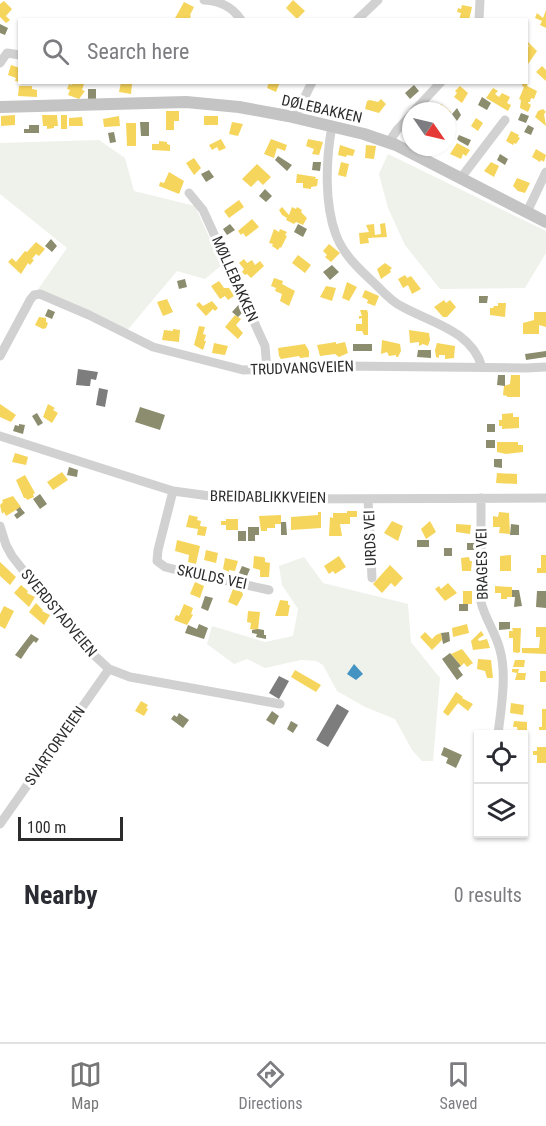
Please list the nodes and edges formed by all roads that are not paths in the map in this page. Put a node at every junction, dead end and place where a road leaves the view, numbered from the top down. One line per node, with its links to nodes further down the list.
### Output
1 (204, 0): 4 (street)
2 (378, 0): 5 (street)
3 (480, 0): 6 (street)
4 (240, 18)
5 (359, 18)
6 (480, 18)
7 (18, 55): 8 (street)
8 (0, 63)
9 (311, 84): 13 (street)
10 (439, 84): 11 (street)
11 (422, 102)
12 (0, 107): 13 (main road, DØLEBAKKEN)
13 (295, 117): 16 (main road, DØLEBAKKEN)
14 (505, 120): 19 (street)
15 (402, 125): 17 (street)
16 (332, 126): 17 (main road, DØLEBAKKEN); 24 (street)
17 (389, 142): 19 (main road, DØLEBAKKEN)
18 (546, 172): 21 (street)
19 (460, 179): 21 (main road, DØLEBAKKEN)
20 (189, 193): 26 (street, MØLLEBAKKEN)
21 (526, 213): 22 (main road, DØLEBAKKEN)
22 (546, 222)
23 (0, 356): 26 (street, TRUDVANGVEIEN)
24 (482, 367): 25 (street, TRUDVANGVEIEN); 26 (street, TRUDVANGVEIEN)
25 (546, 367)
26 (267, 370)
27 (0, 436): 28 (street, BREIDABLIKKVEIEN)
28 (173, 491): 29 (street, BREIDABLIKKVEIEN); 34 (street, SKULDS VEI)
29 (368, 498): 30 (street, BREIDABLIKKVEIEN); 33 (street, URDS VEI)
30 (481, 498): 31 (street, BREIDABLIKKVEIEN); 37 (street, BRAGES VEI)
31 (546, 498)
32 (0, 526): 35 (street, SVERDSTADVEIEN)
33 (372, 578)
34 (269, 590)
35 (109, 669): 36 (street, SVERDSTADVEIEN); 38 (street, SVARTORVEIEN)
36 (280, 704)
37 (498, 730)
38 (0, 824)

